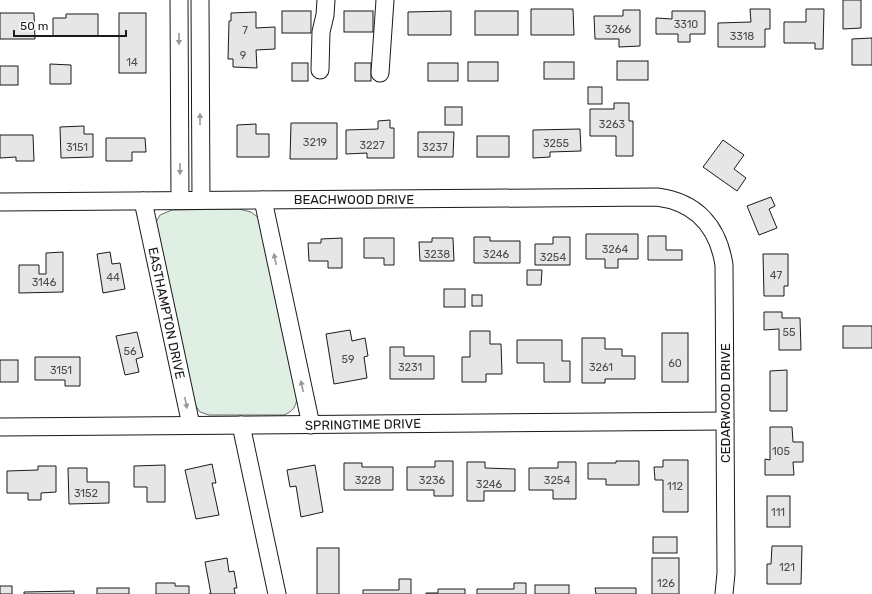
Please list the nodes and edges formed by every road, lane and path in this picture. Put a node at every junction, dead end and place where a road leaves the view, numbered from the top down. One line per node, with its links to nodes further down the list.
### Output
1 (179, 0): 7 (street, one-way to 7)
2 (200, 0): 8 (street, one-way to 2)
3 (326, 0): 5 (street)
4 (385, 0): 6 (street)
5 (320, 70)
6 (380, 73)
7 (180, 200): 8 (street, BEACHWOOD DRIVE); 10 (street, BEACHWOOD DRIVE)
8 (201, 200): 9 (street, BEACHWOOD DRIVE)
9 (263, 200): 12 (street, BEACHWOOD DRIVE); 14 (street, one-way to 9)
10 (143, 201): 11 (street, BEACHWOOD DRIVE); 15 (street, EASTHAMPTON DRIVE, one-way to 15)
11 (0, 202)
12 (703, 218): 13 (street, CEDARWOOD DRIVE)
13 (725, 421): 14 (street, SPRINGTIME DRIVE); 19 (street, CEDARWOOD DRIVE)
14 (310, 424): 16 (street, SPRINGTIME DRIVE)
15 (191, 425): 16 (street, SPRINGTIME DRIVE); 17 (street, SPRINGTIME DRIVE)
16 (241, 425): 18 (street)
17 (0, 427)
18 (277, 594)
19 (724, 594)

